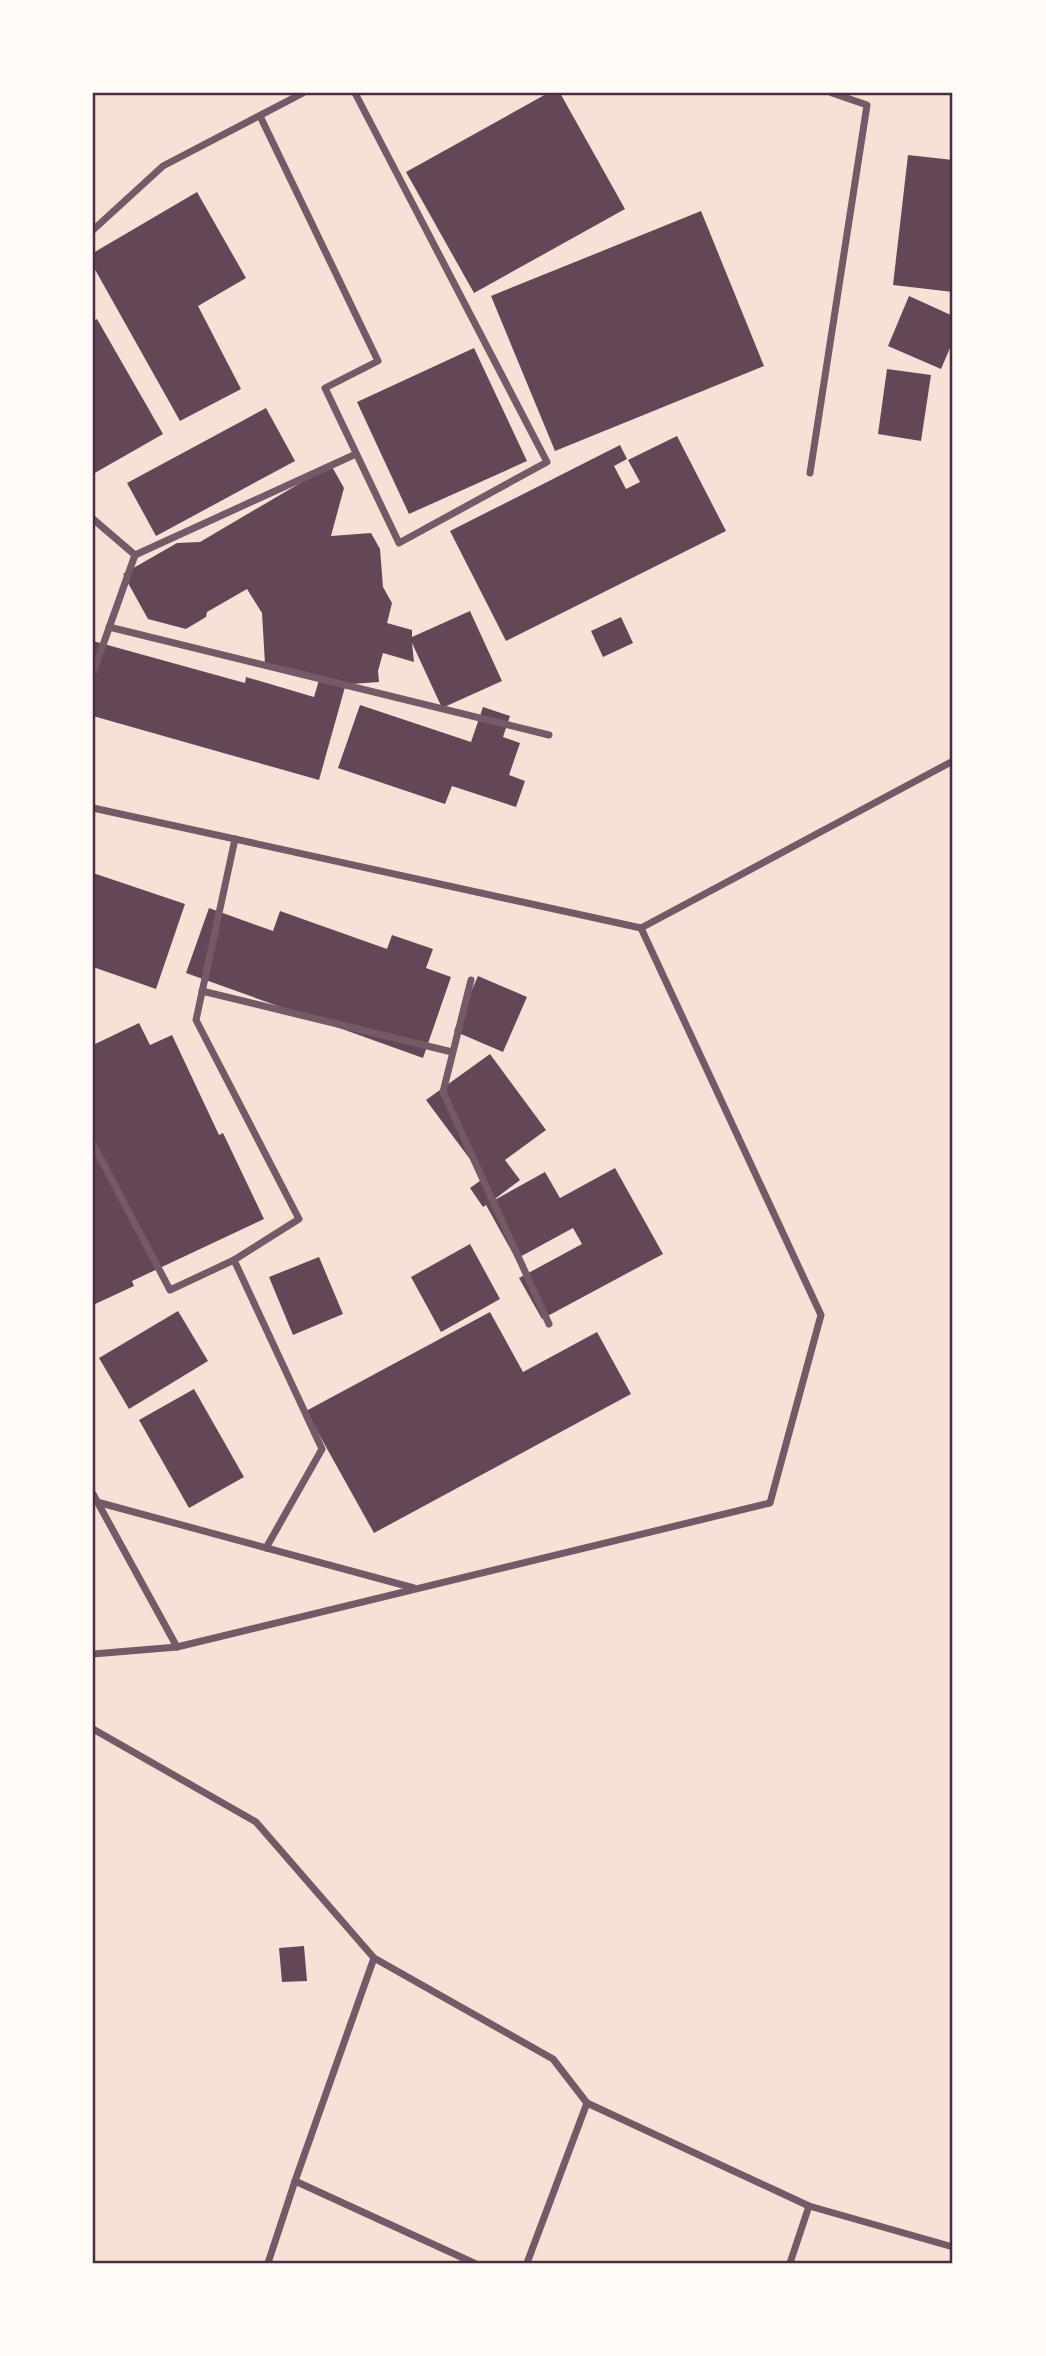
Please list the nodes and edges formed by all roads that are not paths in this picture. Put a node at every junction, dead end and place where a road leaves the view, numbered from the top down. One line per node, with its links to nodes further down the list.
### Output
1 (303, 93): 4 (street)
2 (355, 93): 6 (street)
3 (832, 93): 7 (street)
4 (260, 116): 5 (street); 6 (street)
5 (93, 230)
6 (356, 454): 9 (street)
7 (810, 473)
8 (93, 519): 9 (street)
9 (135, 555): 10 (street)
10 (109, 627): 11 (street); 12 (street)
11 (93, 673)
12 (549, 735)
13 (953, 761): 16 (street)
14 (93, 808): 15 (street)
15 (235, 839): 16 (street); 18 (street)
16 (641, 928): 26 (street)
17 (471, 980): 19 (street)
18 (202, 991): 19 (street); 21 (street)
19 (452, 1052): 22 (street)
20 (93, 1144): 21 (street)
21 (234, 1260): 25 (street)
22 (549, 1324)
23 (93, 1494): 24 (street)
24 (97, 1502): 25 (street); 27 (street)
25 (266, 1548): 26 (street)
26 (416, 1589): 27 (street)
27 (177, 1647): 28 (street)
28 (93, 1654)
29 (93, 1729): 30 (street)
30 (374, 1958): 31 (street); 32 (street)
31 (587, 2103): 33 (street); 37 (street)
32 (295, 2181): 35 (street); 36 (street)
33 (809, 2206): 34 (street); 38 (street)
34 (953, 2247)
35 (268, 2263)
36 (474, 2263)
37 (527, 2263)
38 (790, 2263)

